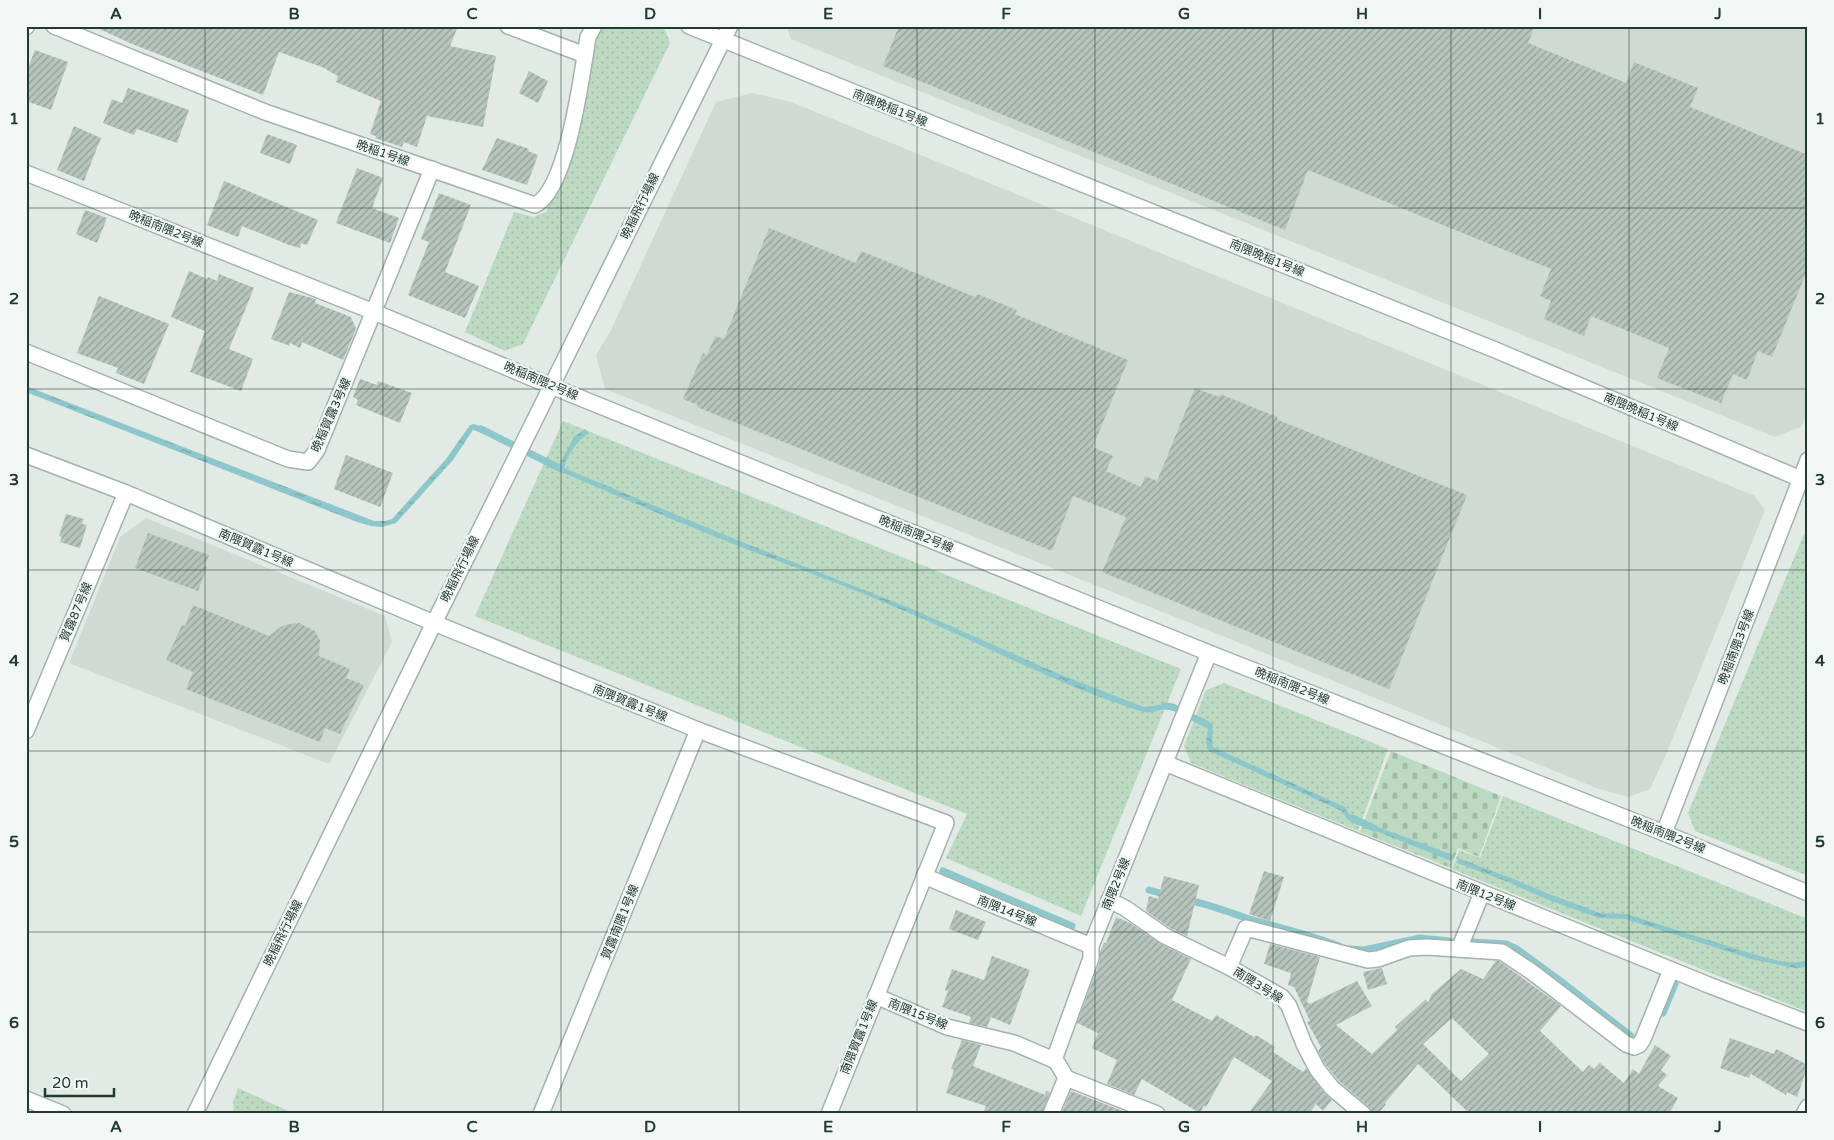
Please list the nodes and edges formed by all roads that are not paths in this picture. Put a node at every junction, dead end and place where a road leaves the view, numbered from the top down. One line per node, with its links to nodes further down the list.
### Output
1 (54, 26): 8 (street, 晩稲1号線)
2 (508, 26): 7 (street)
3 (594, 26): 7 (street, 晩稲1号線)
4 (689, 26): 6 (street, 南隈晩稲1号線)
5 (730, 26): 6 (street, 晩稲飛行場線)
6 (723, 41): 12 (street, 晩稲飛行場線); 15 (street, 南隈晩稲1号線)
7 (585, 54): 8 (street, 晩稲1号線)
8 (432, 169): 10 (street, 晩稲賀露3号線)
9 (26, 173): 10 (street, 晩稲南隈2号線)
10 (374, 312): 11 (street, 晩稲賀露3号線); 12 (street, 晩稲南隈2号線)
11 (26, 352)
12 (551, 386): 17 (street, 晩稲飛行場線); 18 (street, 晩稲南隈2号線)
13 (26, 454): 16 (street, 南隈賀露1号線)
14 (1808, 460): 15 (street, 晩稲南隈3号線)
15 (1804, 481): 22 (street, 晩稲南隈3号線)
16 (126, 493): 17 (street, 南隈賀露1号線); 20 (street, 賀露87号線)
17 (434, 623): 19 (street, 南隈賀露1号線); 38 (street, 晩稲飛行場線)
18 (1208, 653): 21 (street, 南隈2号線); 22 (street, 晩稲南隈2号線)
19 (698, 730): 23 (street, 南隈賀露1号線); 39 (street, 賀露南隈1号線)
20 (26, 731)
21 (1165, 763): 24 (street, 南隈12号線); 26 (street, 南隈2号線)
22 (1664, 833): 25 (street, 晩稲南隈2号線)
23 (924, 876): 27 (street, 南隈14号線); 31 (street, 南隈賀露1号線)
24 (1482, 893): 28 (street); 30 (street, 南隈12号線)
25 (1808, 893)
26 (1109, 900): 27 (street, 南隈2号線); 29 (street, 南隈3号線)
27 (1091, 946): 33 (street, 南隈2号線)
28 (1459, 949): 29 (street); 30 (street)
29 (1229, 967): 43 (street, 南隈3号線)
30 (1671, 970): 32 (street, 南隈12号線)
31 (876, 996): 33 (street, 南隈15号線); 40 (street, 南隈賀露1号線)
32 (1808, 1023)
33 (1054, 1060): 34 (street)
34 (1066, 1078): 41 (street); 42 (street)
35 (26, 1099): 37 (street)
36 (1808, 1107): 44 (street)
37 (64, 1114)
38 (195, 1114)
39 (541, 1114)
40 (829, 1114)
41 (1051, 1114)
42 (1157, 1114)
43 (1363, 1114)
44 (1804, 1114)

